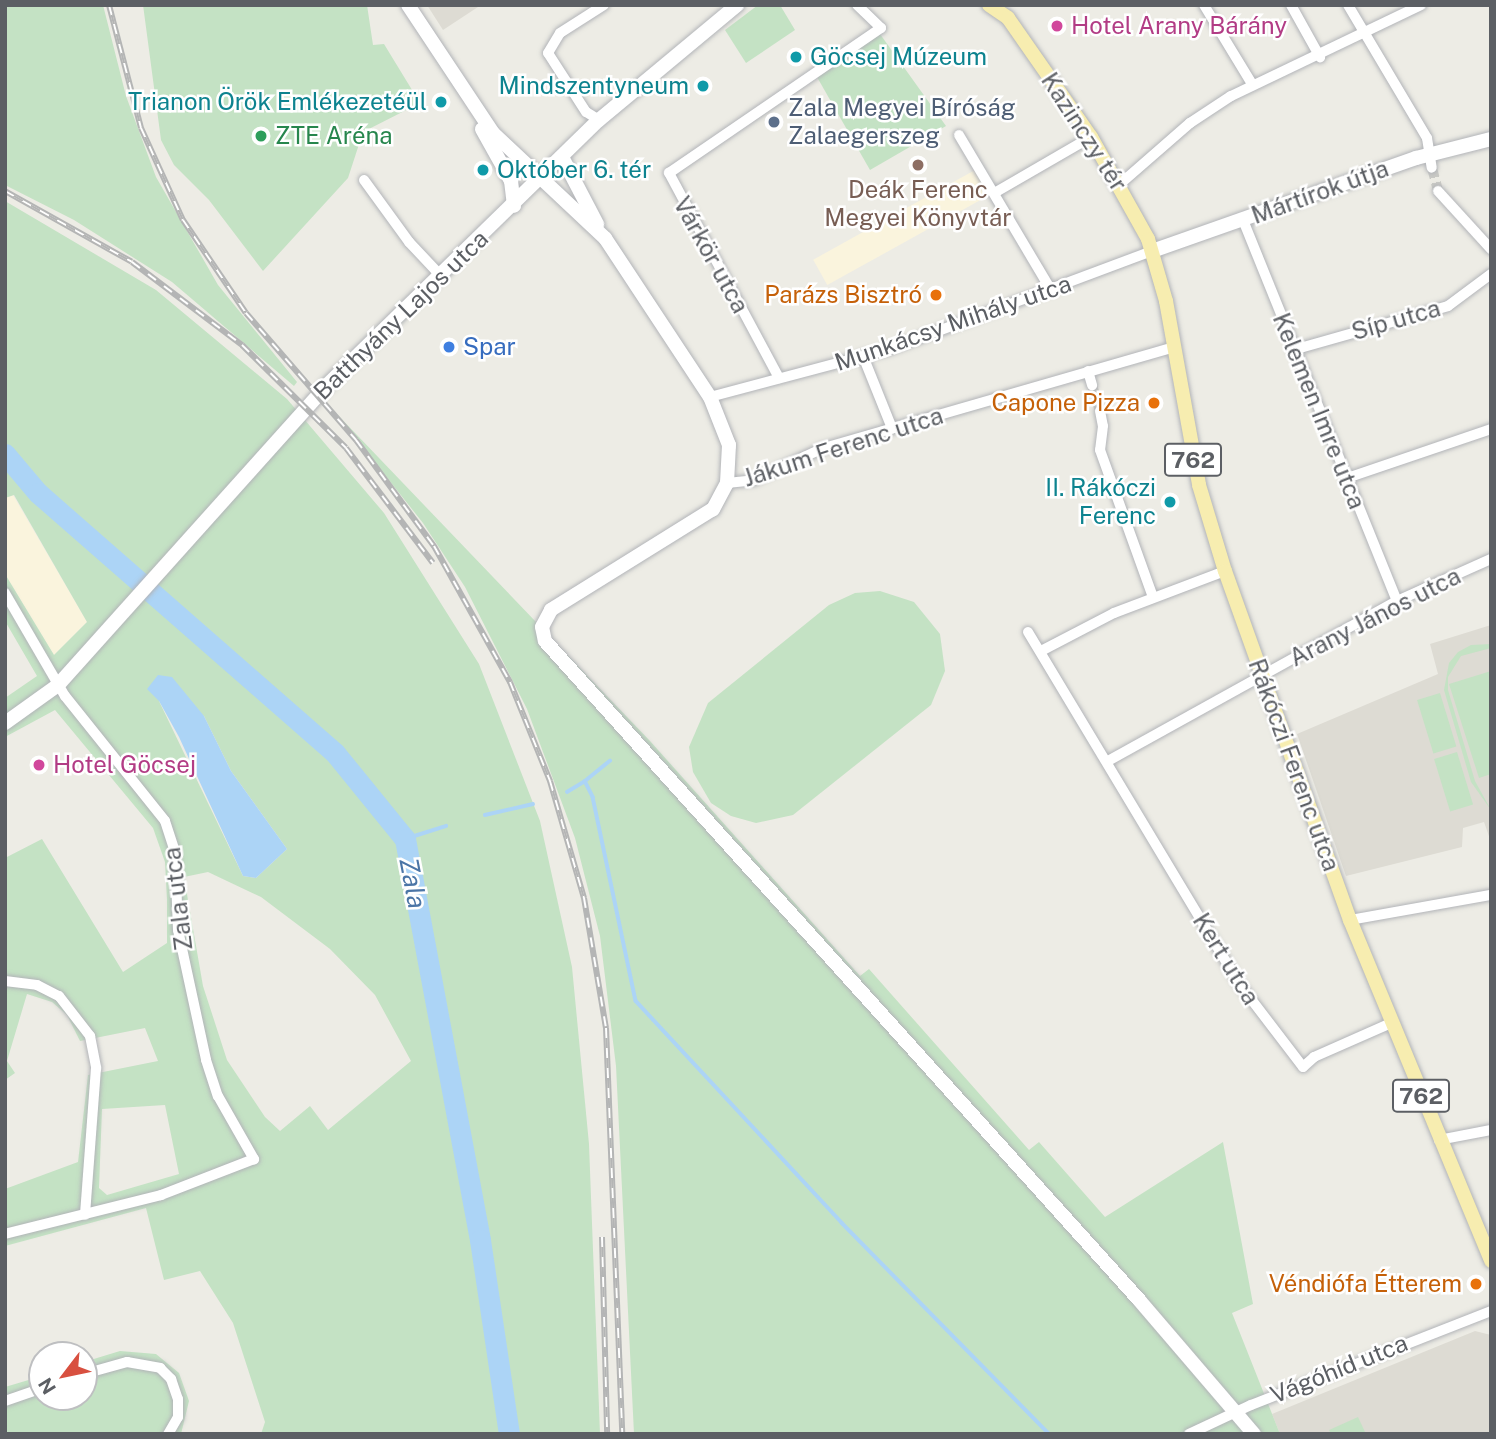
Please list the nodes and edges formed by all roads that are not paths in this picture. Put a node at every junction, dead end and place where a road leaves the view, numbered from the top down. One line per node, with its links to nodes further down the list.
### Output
1 (408, 5): 14 (street)
2 (604, 5): 15 (street)
3 (737, 5): 15 (street, Batthyány Lajos utca)
4 (857, 5): 38 (street, Várkör utca)
5 (989, 5): 10 (main road, Kazinczy tér / 762)
6 (1204, 5): 13 (street)
7 (1291, 5): 12 (street)
8 (1348, 5): 11 (street)
9 (1421, 5): 11 (street)
10 (1006, 12): 17 (main road, Kazinczy tér / 762)
11 (1364, 35): 12 (street); 20 (street)
12 (1320, 57): 13 (street)
13 (1252, 84): 23 (street)
14 (466, 96): 21 (street); 26 (street)
15 (599, 120): 19 (street, Batthyány Lajos utca)
16 (959, 135): 25 (street)
17 (1091, 137): 23 (main road, Kazinczy tér / 762); 25 (street)
18 (1491, 139): 20 (street, Mártírok útja)
19 (562, 157): 21 (street, Batthyány Lajos utca); 28 (street)
20 (1432, 160): 27 (street, Mártírok útja)
21 (541, 178): 26 (street, Batthyány Lajos utca); 28 (street)
22 (363, 180): 32 (street)
23 (1120, 184): 30 (main road, Kazinczy tér / 762)
24 (1438, 191): 29 (street)
25 (996, 192): 33 (street)
26 (514, 206): 32 (street, Batthyány Lajos utca)
27 (1243, 219): 30 (street, Mártírok útja); 35 (street, Kelemen Imre utca)
28 (605, 237): 40 (street)
29 (1491, 249)
30 (1152, 251): 33 (street, Munkácsy Mihály utca); 34 (main road, Rákóczi Ferenc utca / 762)
31 (1491, 274): 35 (street, Síp utca)
32 (441, 276): 54 (street, Batthyány Lajos utca)
33 (1051, 290): 36 (street, Munkácsy Mihály utca)
34 (1174, 346): 37 (street, Jákum Ferenc utca); 47 (main road, Rákóczi Ferenc utca / 762)
35 (1293, 350): 44 (street, Kelemen Imre utca)
36 (863, 356): 38 (street, Munkácsy Mihály utca); 42 (street)
37 (1088, 371): 39 (street); 42 (street, Jákum Ferenc utca)
38 (779, 378): 40 (street, Munkácsy Mihály utca)
39 (1092, 385)
40 (710, 397): 45 (street)
41 (1100, 411): 49 (street)
42 (892, 428): 45 (street, Jákum Ferenc utca)
43 (1491, 429): 44 (street)
44 (1347, 478): 50 (street, Kelemen Imre utca)
45 (727, 483): 70 (street, Jákum Ferenc utca)
46 (1491, 559): 50 (street, Arany János utca)
47 (1225, 570): 49 (street); 53 (main road, Rákóczi Ferenc utca / 762)
48 (5, 593): 54 (street, Zala utca)
49 (1153, 597): 52 (street)
50 (1397, 601): 53 (street, Arany János utca)
51 (1028, 632): 52 (street, Kert utca)
52 (1041, 651): 56 (street, Kert utca)
53 (1261, 677): 56 (street); 58 (main road, Rákóczi Ferenc utca / 762)
54 (58, 685): 55 (street, Batthyány Lajos utca); 63 (street, Zala utca)
55 (5, 723)
56 (1108, 761): 60 (street, Kert utca)
57 (1491, 895): 58 (street)
58 (1350, 920): 60 (main road, Rákóczi Ferenc utca / 762)
59 (5, 981): 63 (street)
60 (1391, 1023): 62 (main road, Rákóczi Ferenc utca / 762)
61 (1491, 1130): 62 (street)
62 (1439, 1140): 65 (main road, Rákóczi Ferenc utca / 762)
63 (85, 1215): 64 (street)
64 (5, 1234)
65 (1491, 1261)
66 (1491, 1311): 70 (street, Vágóhíd utca)
67 (98, 1370): 71 (street)
68 (28, 1393): 69 (street)
69 (5, 1401)
70 (1236, 1411): 72 (street, Vágóhíd utca); 73 (street)
71 (168, 1434)
72 (1189, 1434)
73 (1254, 1434)

